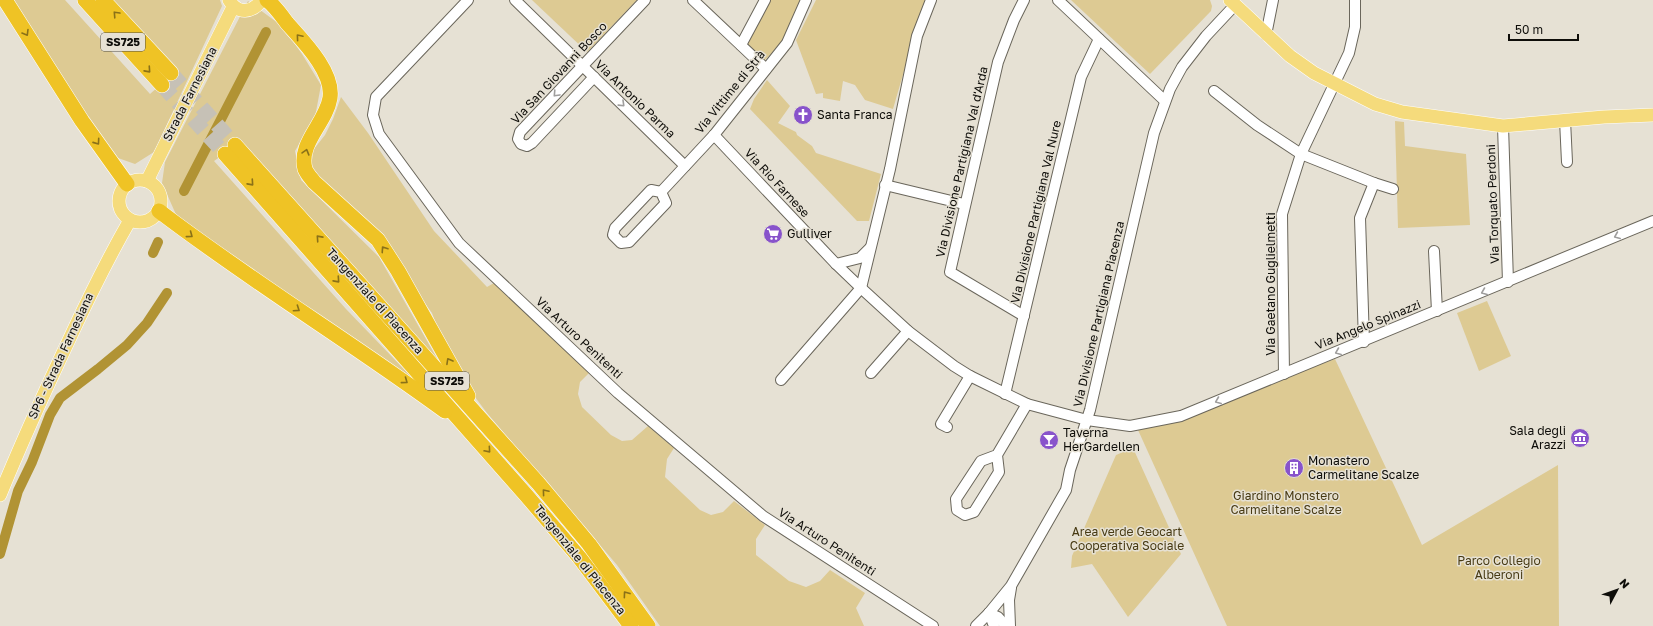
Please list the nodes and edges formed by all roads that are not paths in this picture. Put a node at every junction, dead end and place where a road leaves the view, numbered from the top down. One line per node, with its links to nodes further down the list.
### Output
1 (5, 0): 36 (highway, one-way to 36)
2 (85, 0): 3 (highway, SS725, one-way to 3)
3 (103, 0)
4 (267, 0): 17 (main road); 59 (highway, one-way to 4)
5 (468, 0): 69 (street, Via Arturo Penitenti)
6 (515, 0): 21 (street, Via Antonio Parma)
7 (645, 0): 21 (street, Via San Giovanni Bosco)
8 (693, 0): 20 (street)
9 (765, 0): 20 (street)
10 (806, 0): 22 (street, Via Vittime di Strà)
11 (932, 0): 37 (street)
12 (1024, 0): 40 (street, Via Divisione Partigiana Val d'Arda)
13 (1058, 0): 19 (street)
14 (1273, 0): 18 (street)
15 (1355, 0): 24 (street, Via Gaetano Guglielmetti)
16 (1233, 3): 18 (main road); 26 (street, Via Divisione Partigiana Piacenza)
17 (231, 4): 34 (main road, Strada Farnesiana)
18 (1266, 34): 24 (main road)
19 (1099, 39): 26 (street); 50 (street, Via Divisione Partigiana Val Nure)
20 (741, 45): 22 (street)
21 (582, 66): 23 (street, Via Antonio Parma); 23 (street, Via San Giovanni Bosco, one-way to 23)
22 (766, 69): 30 (street, Via Vittime di Strà)
23 (594, 77): 33 (street, Via Antonio Parma, one-way to 33)
24 (1335, 84): 29 (main road); 31 (street, Via Gaetano Guglielmetti)
25 (1214, 91): 31 (street)
26 (1166, 101): 60 (street, Via Divisione Partigiana Piacenza)
27 (1653, 116): 28 (main road)
28 (1565, 120): 29 (main road); 32 (street)
29 (1503, 126): 47 (street, Via Torquato Perdoni)
30 (714, 134): 33 (street, Via Vittime di Strà); 46 (street, Via Rio Farnese)
31 (1301, 154): 35 (street); 54 (street, Via Gaetano Guglielmetti)
32 (1567, 162)
33 (685, 166): 39 (street, Via Vittime di Strà)
34 (147, 181): 36 (main road); 41 (main road)
35 (1374, 183): 38 (street); 52 (street)
36 (127, 184): 42 (main road)
37 (886, 185): 40 (street); 44 (street)
38 (1392, 189)
39 (661, 192): 39 (street)
40 (964, 204): 50 (street, Via Divisione Partigiana Val d'Arda)
41 (159, 211): 42 (main road); 62 (highway, one-way to 62)
42 (130, 220): 64 (main road, SP6 - Strada Farnesiana)
43 (1653, 221): 47 (street, Via Angelo Spinazzi, one-way to 47)
44 (871, 246): 46 (street); 48 (street)
45 (1434, 251): 49 (street)
46 (836, 264): 48 (street, Via Rio Farnese)
47 (1508, 282): 49 (street, Via Angelo Spinazzi, one-way to 49)
48 (861, 288): 51 (street, Via Rio Farnese); 56 (street)
49 (1437, 311): 52 (street, Via Angelo Spinazzi)
50 (1024, 316): 57 (street, Via Divisione Partigiana Val Nure)
51 (908, 331): 53 (street); 55 (street, Via Rio Farnese)
52 (1364, 342): 54 (street, Via Angelo Spinazzi, one-way to 54)
53 (871, 373)
54 (1284, 374): 60 (street, Via Angelo Spinazzi, one-way to 60)
55 (970, 376): 57 (street, Via Rio Farnese); 61 (street)
56 (781, 380)
57 (1006, 394): 58 (street, Via Rio Farnese)
58 (1027, 404): 60 (street, Via Rio Farnese); 63 (street)
59 (482, 420): 62 (highway, Tangenziale di Piacenza / SS725, one-way to 62); 68 (highway, Tangenziale di Piacenza / SS725, one-way to 59)
60 (1087, 420): 65 (street, Via Divisione Partigiana Piacenza)
61 (947, 427)
62 (470, 429): 67 (highway, Tangenziale di Piacenza / SS725, one-way to 67)
63 (997, 455): 63 (street)
64 (0, 495)
65 (1011, 586): 66 (street, Via Divisione Partigiana Piacenza); 73 (street)
66 (989, 613): 70 (street, Via Divisione Partigiana Piacenza); 71 (street); 72 (street)
67 (631, 626)
68 (648, 626)
69 (933, 626)
70 (976, 626)
71 (994, 626)
72 (1006, 626)
73 (1010, 626)

